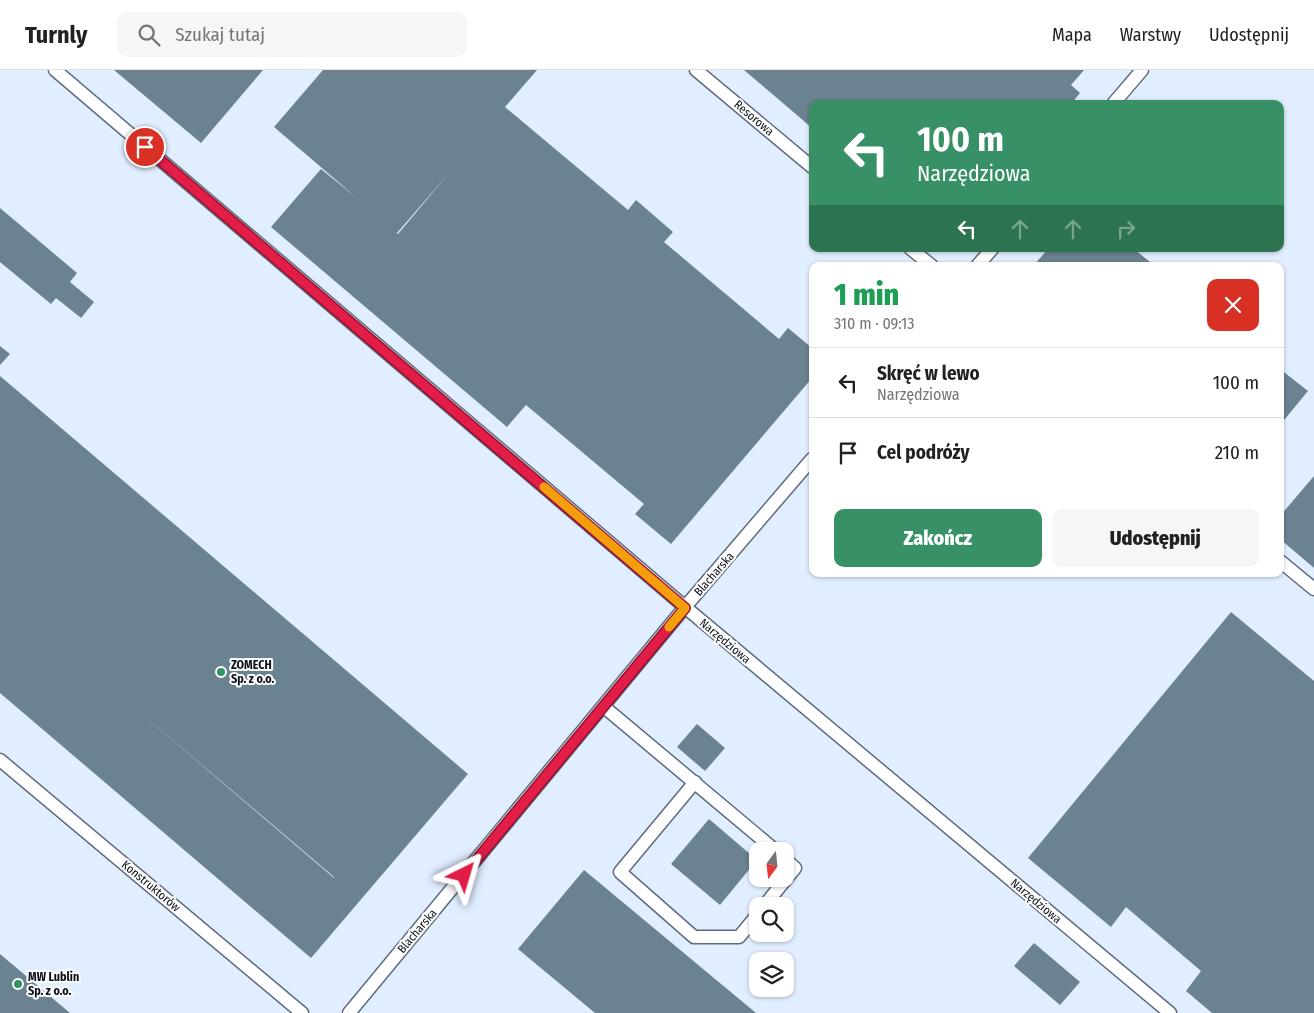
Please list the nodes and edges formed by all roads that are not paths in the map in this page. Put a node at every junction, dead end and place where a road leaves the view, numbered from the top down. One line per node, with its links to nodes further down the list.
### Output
1 (55, 70): 13 (lane, Narzędziowa)
2 (696, 70): 5 (lane, Resorowa)
3 (1142, 70): 4 (lane)
4 (1116, 100)
5 (809, 164)
6 (915, 252): 8 (lane)
7 (989, 252): 9 (lane)
8 (927, 262)
9 (981, 262)
10 (809, 463): 13 (lane, Blacharska)
11 (1284, 564): 12 (lane)
12 (1314, 590)
13 (685, 608): 14 (lane, Blacharska); 21 (lane, Narzędziowa)
14 (604, 706): 16 (lane); 20 (lane, Blacharska)
15 (0, 760): 19 (lane, Konstruktorów)
16 (695, 782): 17 (lane); 18 (lane)
17 (765, 842)
18 (749, 925)
19 (302, 1013)
20 (349, 1013)
21 (1170, 1013)

